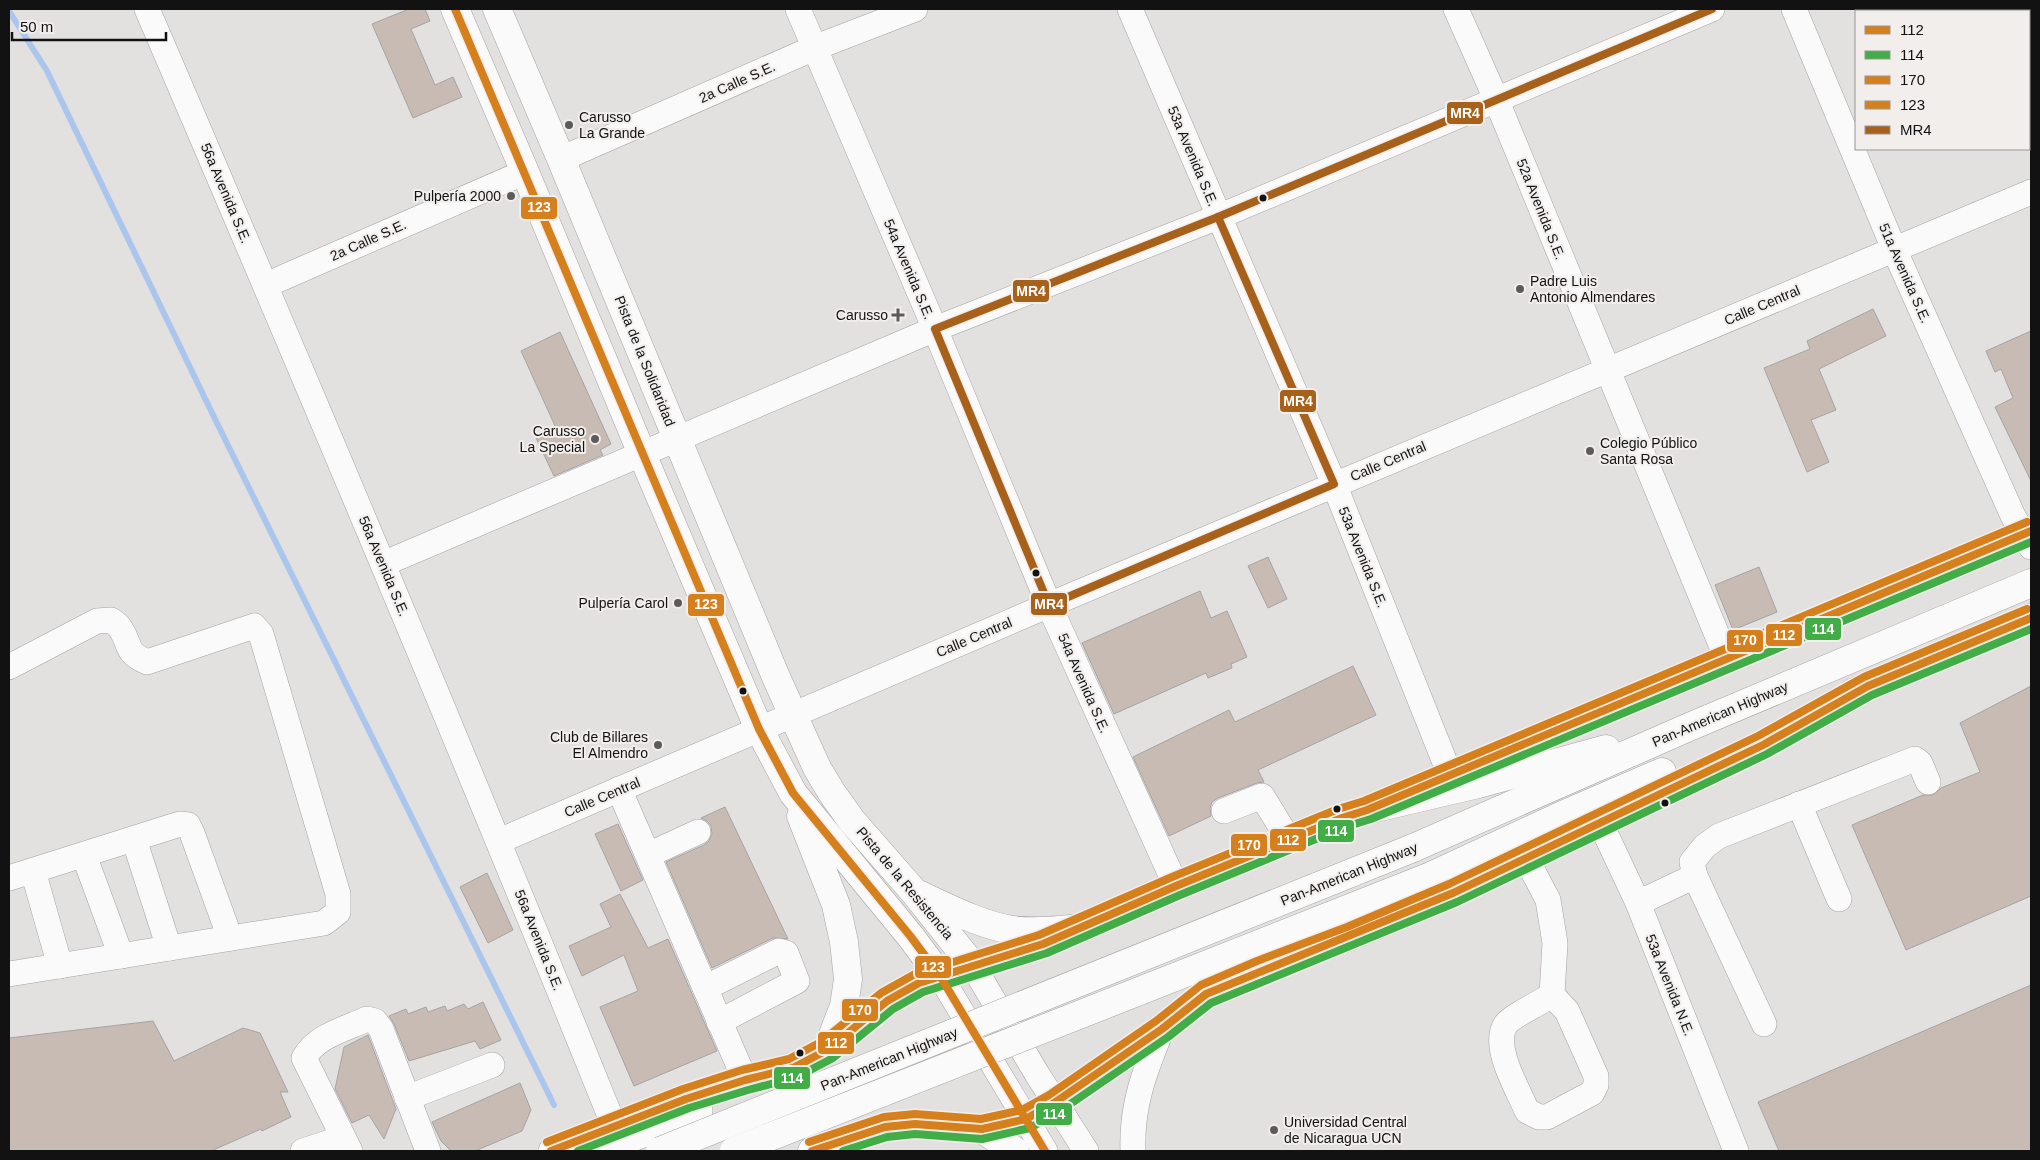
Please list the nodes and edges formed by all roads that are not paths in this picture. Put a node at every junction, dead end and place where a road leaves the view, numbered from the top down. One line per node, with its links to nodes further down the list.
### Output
1 (147, 9): 17 (street, 56a Avenida S.E.)
2 (455, 9): 13 (main road)
3 (497, 9): 12 (main road, Pista de la Solidaridad)
4 (798, 9): 10 (street, 54a Avenida S.E.)
5 (915, 9): 10 (street, 2a Calle S.E.)
6 (1130, 9): 15 (street, 53a Avenida S.E.)
7 (1456, 9): 11 (street, 52a Avenida S.E.)
8 (1712, 9): 11 (street)
9 (1794, 9): 16 (street, 51a Avenida S.E.)
10 (814, 48): 12 (street, 2a Calle S.E.); 18 (street, 54a Avenida S.E.)
11 (1496, 99): 15 (street); 19 (street, 52a Avenida S.E.)
12 (561, 159): 20 (main road, Pista de la Solidaridad)
13 (525, 172): 17 (street, 2a Calle S.E.); 21 (main road)
14 (2031, 192): 16 (street, Calle Central)
15 (1218, 217): 18 (street); 22 (street, 53a Avenida S.E.)
16 (1894, 249): 19 (street, Calle Central); 23 (street, 51a Avenida S.E.)
17 (266, 285): 24 (street, 56a Avenida S.E.)
18 (935, 329): 20 (street); 26 (street, 54a Avenida S.E.)
19 (1607, 370): 22 (street, Calle Central); 28 (street, 52a Avenida S.E.)
20 (678, 440): 21 (street); 31 (main road, Pista de la Solidaridad)
21 (642, 454): 24 (street); 33 (main road)
22 (1334, 484): 26 (street, Calle Central); 34 (street, 53a Avenida S.E.)
23 (2029, 538): 28 (street)
24 (384, 564): 45 (street, 56a Avenida S.E.)
25 (2031, 583): 32 (main road, Pan-American Highway)
26 (1049, 605): 31 (street, Calle Central); 52 (street, 54a Avenida S.E.)
27 (2031, 618): 30 (main road, Pan-American Highway)
28 (1727, 659): 34 (street)
29 (9, 667): 57 (street)
30 (1868, 686): 41 (main road); 84 (main road, Pan-American Highway, bridge)
31 (792, 714): 33 (street, Calle Central); 53 (main road, Pista de la Resistencia)
32 (1689, 727): 39 (main road); 83 (main road, Pan-American Highway, bridge)
33 (759, 729): 36 (street, Calle Central); 37 (main road, Pista de la Resistencia)
34 (1450, 775): 39 (street)
35 (1928, 782): 38 (street)
36 (619, 789): 45 (street, Calle Central); 47 (street)
37 (793, 793): 63 (main road, Pista de la Resistencia); 69 (main road)
38 (1799, 804): 50 (street); 54 (street)
39 (1367, 810): 44 (street)
40 (1224, 811): 44 (street)
41 (1600, 822): 48 (main road); 55 (street, 53a Avenida N.E.)
42 (698, 832): 47 (street)
43 (134, 839): 46 (street); 57 (street); 58 (street)
44 (1289, 840): 52 (street)
45 (499, 841): 76 (street, 56a Avenida S.E.)
46 (84, 854): 49 (street); 59 (street)
47 (648, 855): 64 (street)
48 (1526, 858): 65 (street); 68 (main road)
49 (33, 871): 51 (street); 60 (street)
50 (1695, 876): 55 (street); 67 (street)
51 (9, 878)
52 (1176, 886): 56 (street)
53 (915, 893): 56 (main road); 61 (main road, Pista de la Resistencia)
54 (1839, 899)
55 (1638, 904): 90 (street, 53a Avenida N.E.)
56 (1082, 928): 61 (street)
57 (230, 938): 58 (street)
58 (168, 948): 59 (street)
59 (121, 956): 60 (street)
60 (60, 966): 62 (street)
61 (973, 966): 63 (street); 74 (street, Pista de la Resistencia)
62 (9, 974)
63 (940, 976): 69 (street); 75 (street, Pista de la Resistencia)
64 (705, 988): 66 (street); 66 (street)
65 (1552, 995): 65 (street)
66 (720, 1022): 72 (street)
67 (1764, 1024)
68 (1162, 1028): 74 (main road); 89 (street)
69 (827, 1050): 71 (street)
70 (492, 1065): 73 (street)
71 (793, 1068): 72 (street); 82 (street)
72 (745, 1080): 76 (street)
73 (407, 1098): 78 (street); 80 (street)
74 (1054, 1103): 75 (main road); 88 (street, Pista de la Resistencia)
75 (1026, 1119): 77 (main road); 87 (street, Pista de la Resistencia)
76 (614, 1126): 81 (street)
77 (982, 1129): 85 (main road); 86 (main road)
78 (346, 1144): 79 (street)
79 (303, 1151)
80 (428, 1151)
81 (551, 1151)
82 (604, 1151)
83 (660, 1151)
84 (734, 1151)
85 (812, 1151)
86 (1015, 1151)
87 (1045, 1151)
88 (1086, 1151)
89 (1133, 1151)
90 (1736, 1151)

